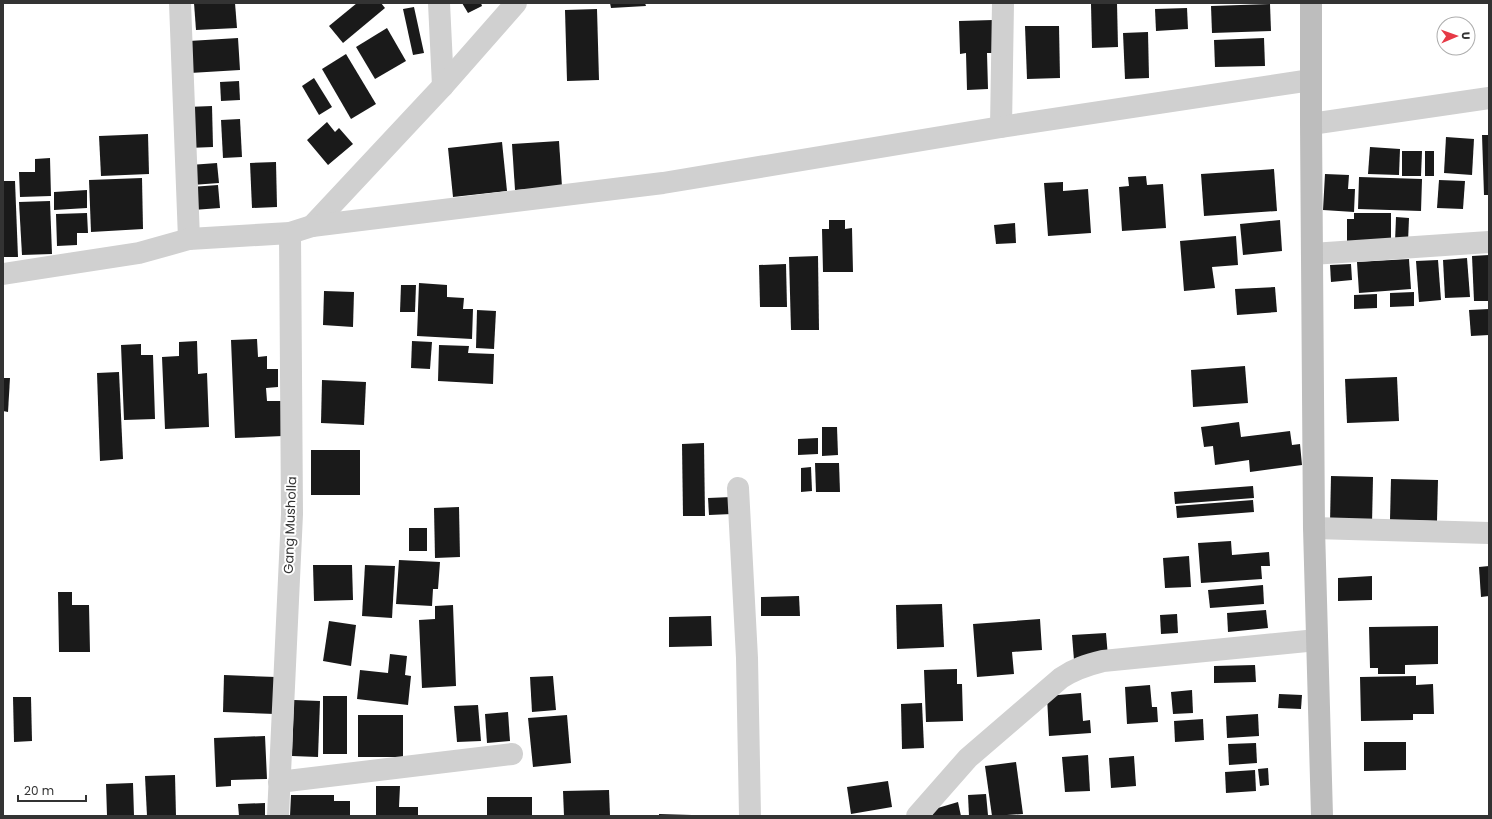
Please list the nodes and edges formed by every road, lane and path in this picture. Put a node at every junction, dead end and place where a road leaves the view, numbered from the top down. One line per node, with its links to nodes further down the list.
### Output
1 (180, 3): 13 (street)
2 (439, 3): 7 (street)
3 (516, 3): 7 (street)
4 (1003, 3): 10 (street)
5 (1311, 3): 6 (street)
6 (1311, 80): 9 (street); 10 (street)
7 (443, 86): 11 (street)
8 (1489, 98): 9 (street)
9 (1311, 124): 15 (street)
10 (1001, 127): 11 (street)
11 (312, 226): 12 (street)
12 (290, 233): 13 (street); 22 (street, Gang Musholla)
13 (189, 239): 16 (street)
14 (1489, 242): 15 (street)
15 (1312, 254): 18 (street)
16 (3, 274)
17 (738, 488): 24 (street)
18 (1320, 528): 19 (street); 20 (street)
19 (1489, 533)
20 (1317, 640): 25 (street); 26 (street)
21 (512, 754): 22 (street)
22 (279, 782): 23 (street, Gang Musholla)
23 (278, 816)
24 (750, 816)
25 (917, 816)
26 (1322, 816)

